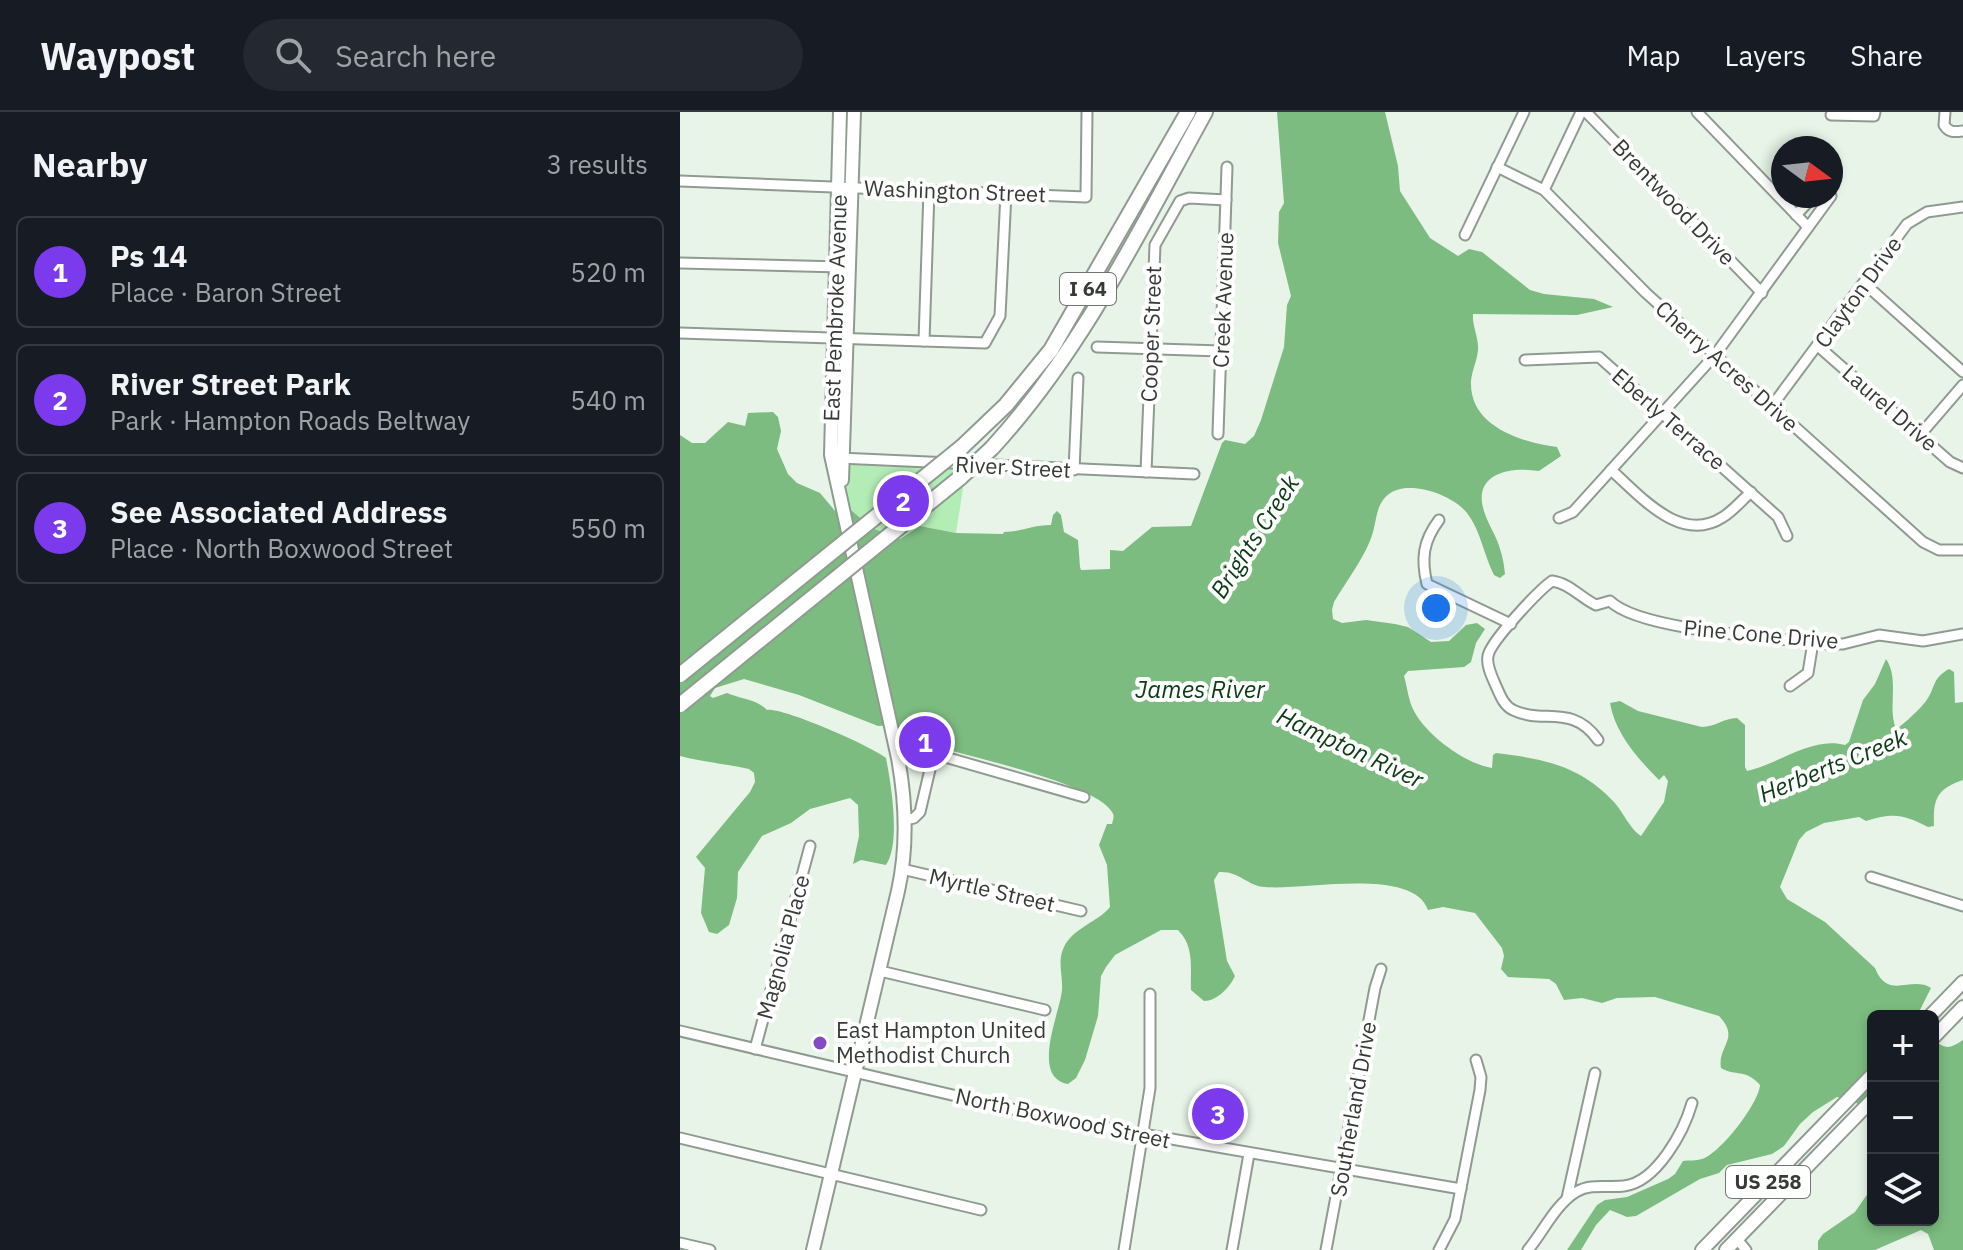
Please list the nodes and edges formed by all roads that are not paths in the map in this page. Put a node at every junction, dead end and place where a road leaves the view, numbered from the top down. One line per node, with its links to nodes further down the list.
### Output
1 (840, 112): 16 (main road, East Pembroke Avenue)
2 (854, 112): 16 (main road, East Pembroke Avenue)
3 (1087, 112): 19 (street, Washington Street)
4 (1188, 112): 61 (highway, I 64, bridge)
5 (1205, 112): 63 (highway, I 64, bridge)
6 (1524, 112): 14 (street)
7 (1584, 112): 17 (street); 30 (street, Brentwood Drive)
8 (1697, 112): 24 (street)
9 (1875, 112): 11 (street)
10 (1945, 112): 12 (street)
11 (1831, 115)
12 (1963, 131)
13 (1227, 167): 20 (street, Creek Avenue)
14 (1497, 167): 17 (street, Cherry Acres Drive); 26 (street)
15 (680, 181): 16 (street, Washington Street)
16 (844, 187): 18 (street, Washington Street); 28 (main road, East Pembroke Avenue)
17 (1544, 190): 38 (street, Cherry Acres Drive)
18 (929, 191): 19 (street, Washington Street); 33 (street)
19 (1006, 193): 33 (street)
20 (1226, 200): 36 (street, Cooper Street); 37 (street, Creek Avenue)
21 (1963, 207): 29 (street, Clayton Drive)
22 (1803, 208): 24 (street)
23 (1822, 208): 25 (street)
24 (1796, 215): 25 (street)
25 (1808, 227): 30 (street)
26 (1465, 235)
27 (680, 263): 28 (street)
28 (842, 267): 32 (main road, East Pembroke Avenue)
29 (1865, 284): 34 (street, Clayton Drive); 40 (street)
30 (1762, 293): 38 (street)
31 (680, 333): 32 (street)
32 (839, 339): 33 (street); 47 (main road, East Pembroke Avenue)
33 (924, 341)
34 (1818, 346): 43 (street, Clayton Drive); 46 (street, Laurel Drive)
35 (1097, 347): 36 (street)
36 (1151, 349): 37 (street); 51 (street, Cooper Street)
37 (1221, 351): 45 (street, Creek Avenue)
38 (1715, 355): 43 (street, Cherry Acres Drive); 44 (street)
39 (1525, 360): 44 (street, Eberly Terrace)
40 (1963, 372)
41 (1078, 378): 49 (street)
42 (1963, 385): 46 (street)
43 (1772, 406): 57 (street, Cherry Acres Drive)
44 (1661, 412): 50 (street); 53 (street, Eberly Terrace)
45 (1218, 434)
46 (1920, 435): 48 (street, Laurel Drive)
47 (836, 458): 49 (street, River Street); 66 (main road, East Pembroke Avenue, bridge)
48 (1963, 468)
49 (1074, 470): 51 (street, River Street)
50 (1611, 470): 53 (street); 54 (street)
51 (1146, 472): 52 (street, River Street)
52 (1194, 474)
53 (1751, 492): 56 (street, Eberly Terrace)
54 (1559, 518)
55 (1439, 520): 58 (street)
56 (1787, 536)
57 (1963, 550)
58 (1511, 624): 60 (street, Pine Cone Drive); 64 (street)
59 (1963, 634): 60 (street, Pine Cone Drive)
60 (1813, 642): 62 (street)
61 (680, 675)
62 (1790, 686)
63 (680, 705)
64 (1598, 740)
65 (1084, 797): 66 (street)
66 (905, 820): 68 (main road, East Pembroke Avenue)
67 (810, 846): 81 (street, Magnolia Place)
68 (902, 869): 71 (street, Myrtle Street); 73 (main road, East Pembroke Avenue)
69 (1871, 877): 70 (street)
70 (1963, 906)
71 (1081, 911)
72 (1381, 969): 91 (street, Southerland Drive)
73 (880, 971): 77 (street); 83 (main road, East Pembroke Avenue)
74 (1963, 982): 78 (main road)
75 (1150, 994): 88 (street)
76 (1963, 1007): 80 (main road)
77 (1045, 1010)
78 (1936, 1010)
79 (680, 1031): 81 (street, North Boxwood Street)
80 (1939, 1032)
81 (755, 1049): 83 (street, North Boxwood Street)
82 (1476, 1060): 93 (street)
83 (855, 1073): 88 (street, North Boxwood Street); 92 (main road, East Pembroke Avenue)
84 (1595, 1073): 94 (street)
85 (1867, 1080): 105 (main road, US 258)
86 (1692, 1103): 94 (street)
87 (1867, 1105): 96 (main road, US 258)
88 (1143, 1136): 90 (street, North Boxwood Street); 100 (street)
89 (680, 1138): 92 (street)
90 (1249, 1154): 91 (street, North Boxwood Street); 101 (street)
91 (1341, 1170): 93 (street, North Boxwood Street); 102 (street, Southerland Drive)
92 (831, 1174): 95 (street); 99 (main road, East Pembroke Avenue)
93 (1461, 1189): 103 (street)
94 (1567, 1198): 104 (street)
95 (981, 1210)
96 (1737, 1239): 106 (main road, US 258); 107 (street)
97 (680, 1243): 98 (street)
98 (710, 1250)
99 (813, 1250)
100 (1124, 1250)
101 (1232, 1250)
102 (1326, 1250)
103 (1439, 1250)
104 (1528, 1250)
105 (1702, 1250)
106 (1726, 1250)
107 (1746, 1250)

